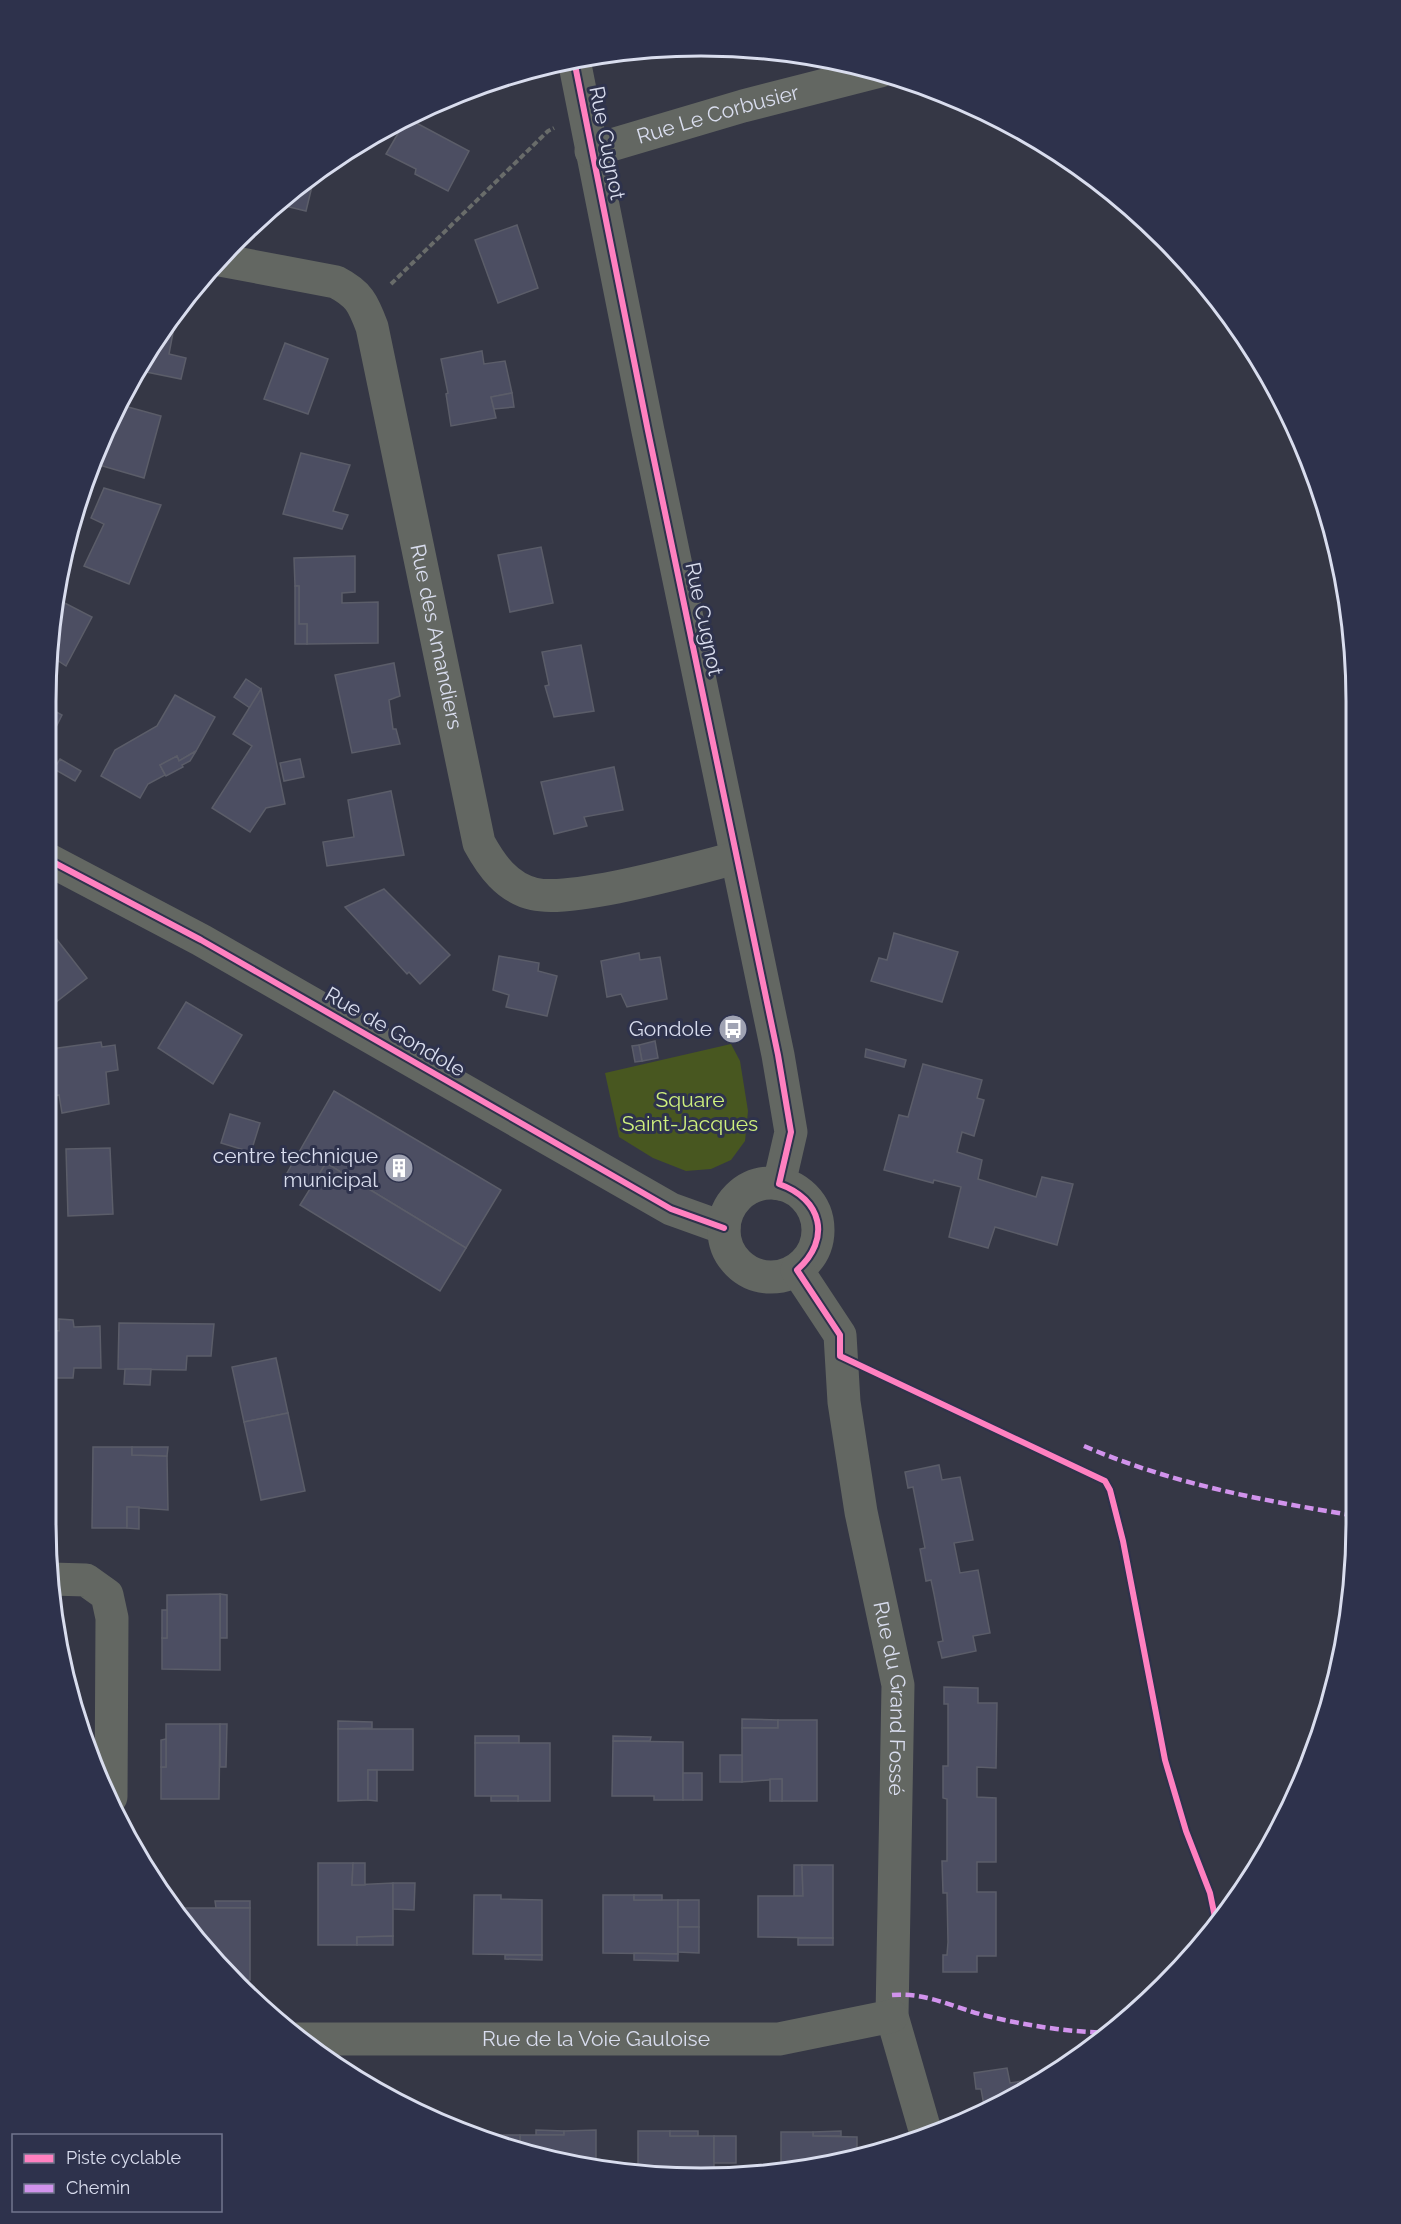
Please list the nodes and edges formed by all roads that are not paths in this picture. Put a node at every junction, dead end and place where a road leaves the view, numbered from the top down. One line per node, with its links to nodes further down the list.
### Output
1 (575, 68): 3 (street, Rue Cugnot)
2 (861, 76): 3 (street, Rue Le Corbusier)
3 (591, 151): 5 (street, Rue Cugnot)
4 (228, 262): 5 (street, Rue des Amandiers)
5 (736, 858): 7 (street, Rue Cugnot)
6 (56, 864): 8 (street, Rue de Gondole)
7 (779, 1184): 8 (street); 9 (street)
8 (724, 1228): 9 (street)
9 (797, 1270): 12 (street, Rue du Grand Fossé)
10 (58, 1580): 11 (street)
11 (111, 1784)
12 (892, 2016): 13 (street, Rue de la Voie Gauloise); 14 (street, Rue du Grand Fossé)
13 (313, 2039)
14 (924, 2128)

